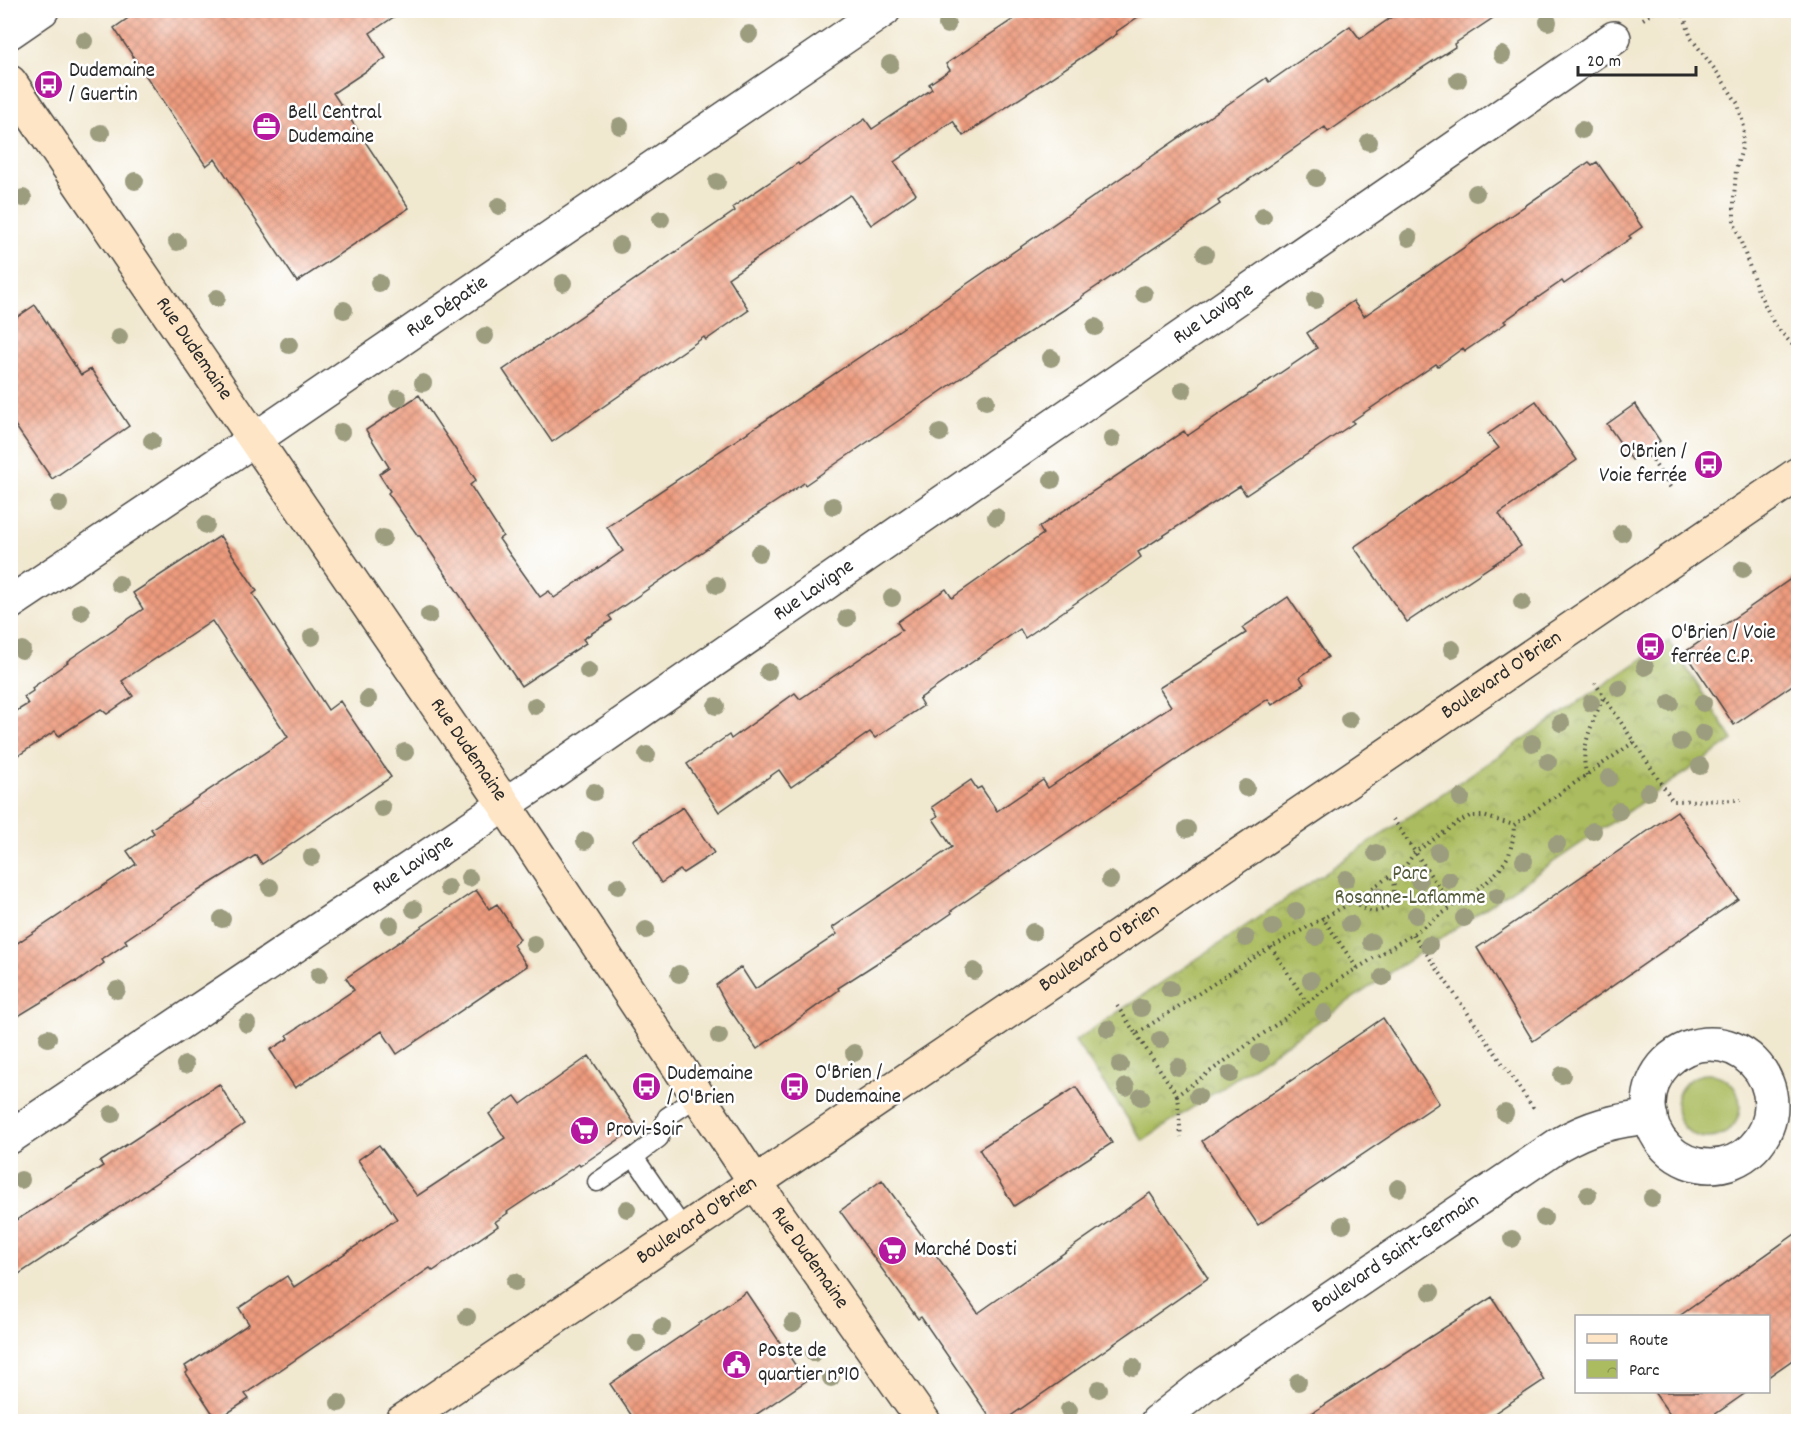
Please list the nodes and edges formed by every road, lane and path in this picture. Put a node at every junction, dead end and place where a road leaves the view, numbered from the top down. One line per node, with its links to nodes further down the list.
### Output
1 (42, 10): 4 (street)
2 (884, 10): 8 (street, Rue Dépatie)
3 (1682, 10): 7 (path)
4 (10, 32)
5 (1614, 38): 18 (street, Rue Lavigne)
6 (10, 82): 8 (street, Rue Dudemaine)
7 (1798, 351)
8 (255, 439): 12 (street, Rue Dépatie); 18 (street, Rue Dudemaine)
9 (1646, 450): 11 (path)
10 (1798, 474): 40 (street, Boulevard O'Brien)
11 (1672, 490)
12 (10, 603)
13 (1595, 683): 14 (path)
14 (1604, 695): 15 (path); 16 (path)
15 (1634, 742): 16 (path); 17 (path)
16 (1587, 775): 20 (path)
17 (1742, 800)
18 (505, 805): 33 (street, Rue Dudemaine); 36 (street, Rue Lavigne)
19 (1393, 819): 21 (path)
20 (1514, 825): 21 (path); 24 (path)
21 (1415, 852): 22 (path); 24 (path)
22 (1390, 876): 23 (path); 23 (path)
23 (1355, 900): 25 (path)
24 (1452, 907): 26 (path)
25 (1322, 917): 27 (path); 28 (path)
26 (1413, 934): 28 (path); 34 (path)
27 (1271, 947): 29 (path); 31 (path)
28 (1357, 968): 29 (path)
29 (1306, 1003): 32 (path)
30 (1117, 1006): 31 (path)
31 (1136, 1034): 32 (path)
32 (1177, 1095): 37 (path)
33 (698, 1096): 38 (lane); 40 (street, Rue Dudemaine)
34 (1534, 1109)
35 (1651, 1117): 44 (street, Boulevard Saint-Germain)
36 (10, 1137)
37 (1181, 1137)
38 (634, 1157): 39 (lane); 41 (lane)
39 (597, 1182)
40 (755, 1182): 41 (street, Boulevard O'Brien); 43 (street, Rue Dudemaine)
41 (684, 1230): 42 (street, Boulevard O'Brien)
42 (401, 1422)
43 (924, 1422)
44 (1157, 1422)

